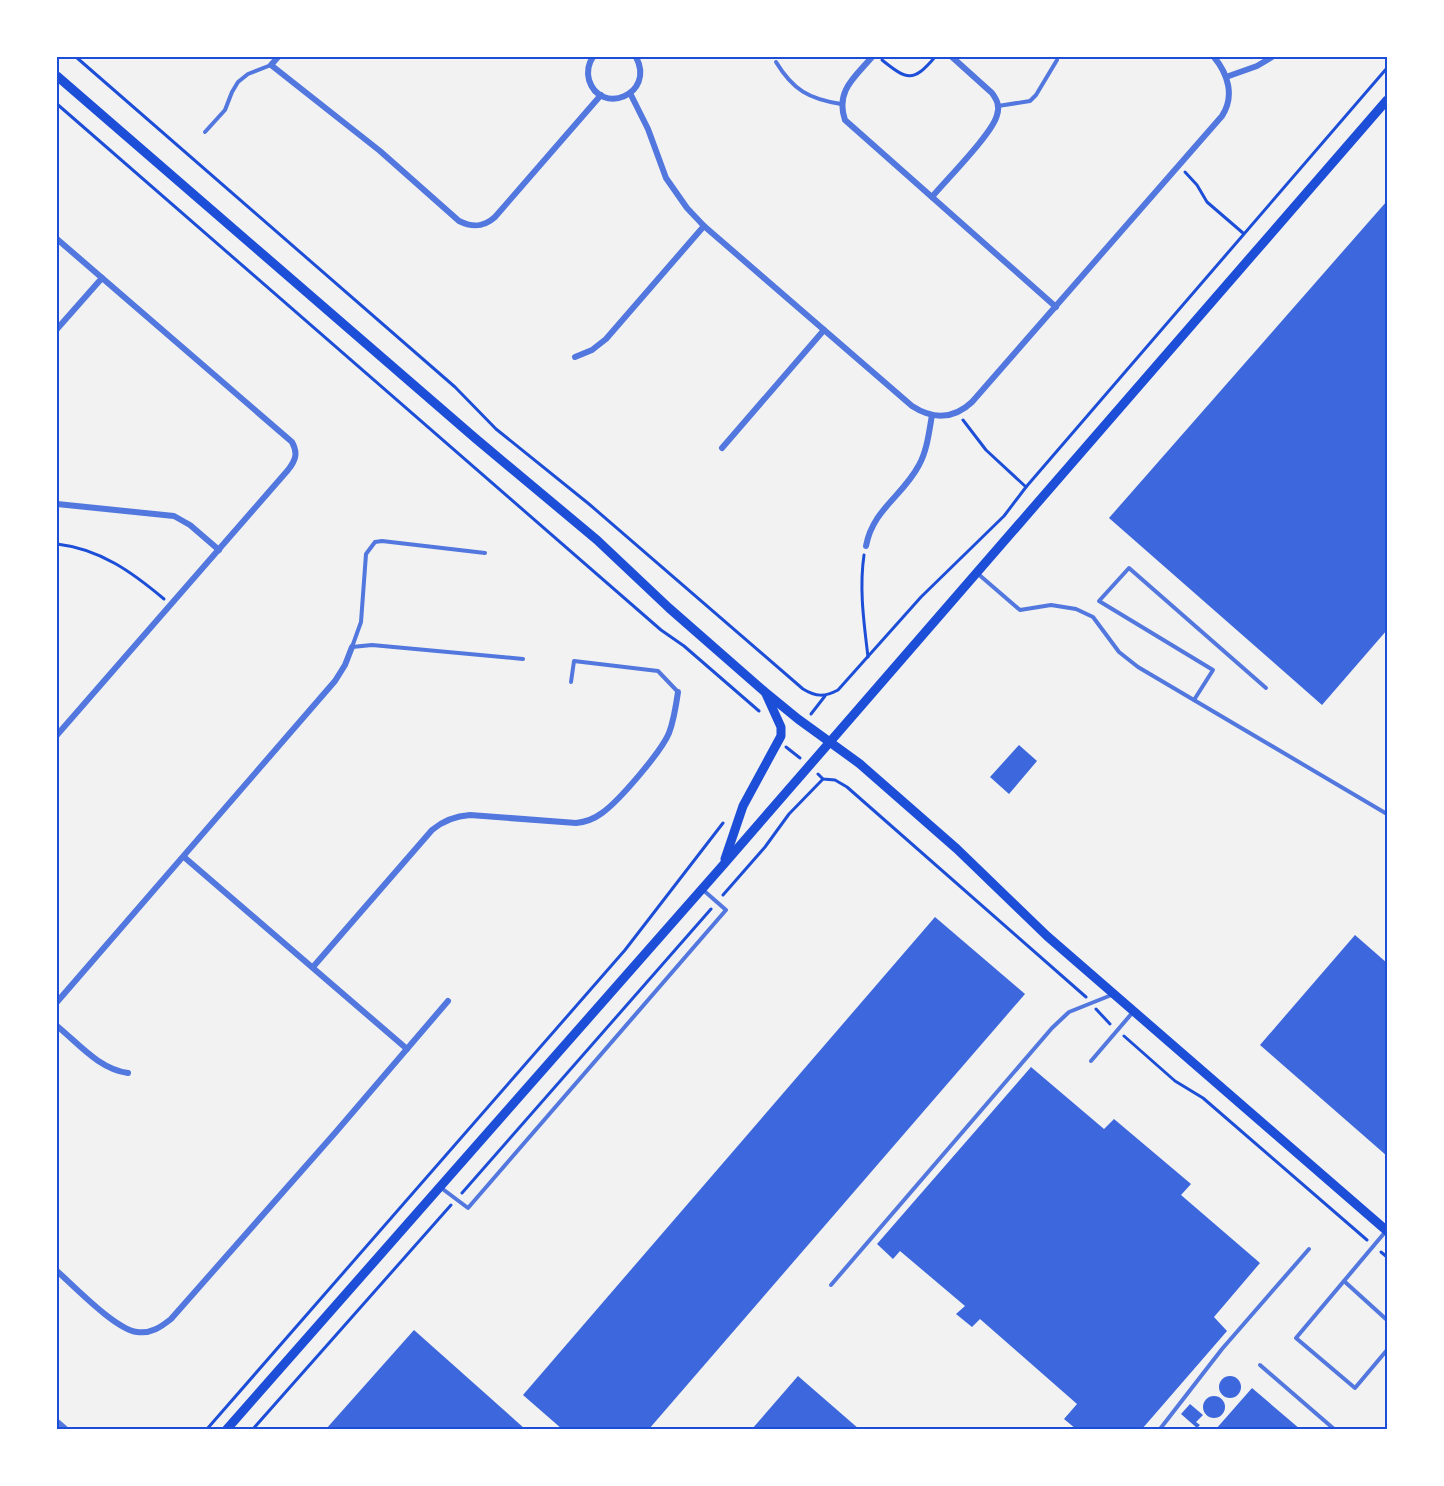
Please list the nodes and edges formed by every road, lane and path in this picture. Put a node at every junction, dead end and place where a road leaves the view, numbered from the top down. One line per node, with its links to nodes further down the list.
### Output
1 (76, 57): 46 (path)
2 (278, 57): 13 (street)
3 (593, 57): 18 (street)
4 (636, 57): 17 (street)
5 (872, 57): 21 (street)
6 (879, 57): 7 (path)
7 (935, 57)
8 (1214, 57): 16 (street)
9 (1272, 57): 16 (street)
10 (955, 58): 22 (street)
11 (1057, 60): 22 (lane)
12 (776, 62): 21 (lane)
13 (271, 65): 18 (street); 23 (lane)
14 (1387, 68): 27 (path)
15 (57, 76): 51 (main road)
16 (1226, 77): 24 (street)
17 (630, 93): 18 (street); 26 (street)
18 (601, 95)
19 (1387, 100): 43 (main road)
20 (57, 104): 53 (path)
21 (841, 104): 25 (street)
22 (998, 106): 25 (street)
23 (205, 132)
24 (1179, 166): 27 (path); 30 (street)
25 (932, 197): 30 (street)
26 (704, 226): 32 (street); 33 (street)
27 (1243, 233): 37 (path)
28 (57, 239): 29 (street)
29 (102, 278): 31 (street); 41 (street)
30 (1056, 307): 34 (street)
31 (57, 329)
32 (825, 330): 35 (street); 36 (street)
33 (575, 357)
34 (958, 413): 35 (street); 37 (path)
35 (932, 415): 40 (street)
36 (722, 448)
37 (1026, 486): 46 (path)
38 (57, 504): 41 (street)
39 (57, 544): 44 (path)
40 (866, 546): 46 (path)
41 (219, 550): 44 (street)
42 (485, 553): 45 (lane)
43 (976, 573): 52 (lane); 55 (main road)
44 (170, 604): 54 (street)
45 (352, 646): 47 (lane); 58 (street)
46 (868, 657)
47 (523, 660)
48 (571, 682): 50 (lane)
49 (1266, 688): 52 (lane)
50 (678, 692): 62 (street)
51 (765, 692): 55 (main road); 59 (main road)
52 (1194, 700): 56 (lane)
53 (762, 713)
54 (57, 735)
55 (830, 740): 59 (main road); 63 (main road)
56 (1387, 814)
57 (723, 822): 86 (path)
58 (184, 857): 62 (street); 65 (street)
59 (724, 864): 60 (main road)
60 (701, 889): 61 (lane); 73 (main road)
61 (717, 902): 66 (path); 74 (path); 74 (lane)
62 (313, 967): 70 (street)
63 (1114, 994): 66 (lane); 67 (main road)
64 (448, 1001): 70 (street)
65 (57, 1002)
66 (1092, 1004): 69 (path); 80 (lane)
67 (1134, 1012): 69 (lane); 75 (main road)
68 (57, 1026): 72 (street)
69 (1117, 1029): 71 (lane); 76 (path)
70 (407, 1049): 78 (street)
71 (1091, 1061)
72 (128, 1073)
73 (440, 1187): 74 (lane); 87 (main road)
74 (456, 1199): 88 (path)
75 (1387, 1231): 76 (lane)
76 (1374, 1246): 79 (lane)
77 (1309, 1250): 89 (lane)
78 (57, 1271)
79 (1344, 1281): 81 (lane); 82 (lane)
80 (831, 1285)
81 (1387, 1320)
82 (1387, 1350)
83 (1260, 1365): 90 (lane)
84 (57, 1423): 85 (street)
85 (64, 1429)
86 (207, 1429)
87 (227, 1429)
88 (253, 1429)
89 (1160, 1429)
90 (1334, 1429)

